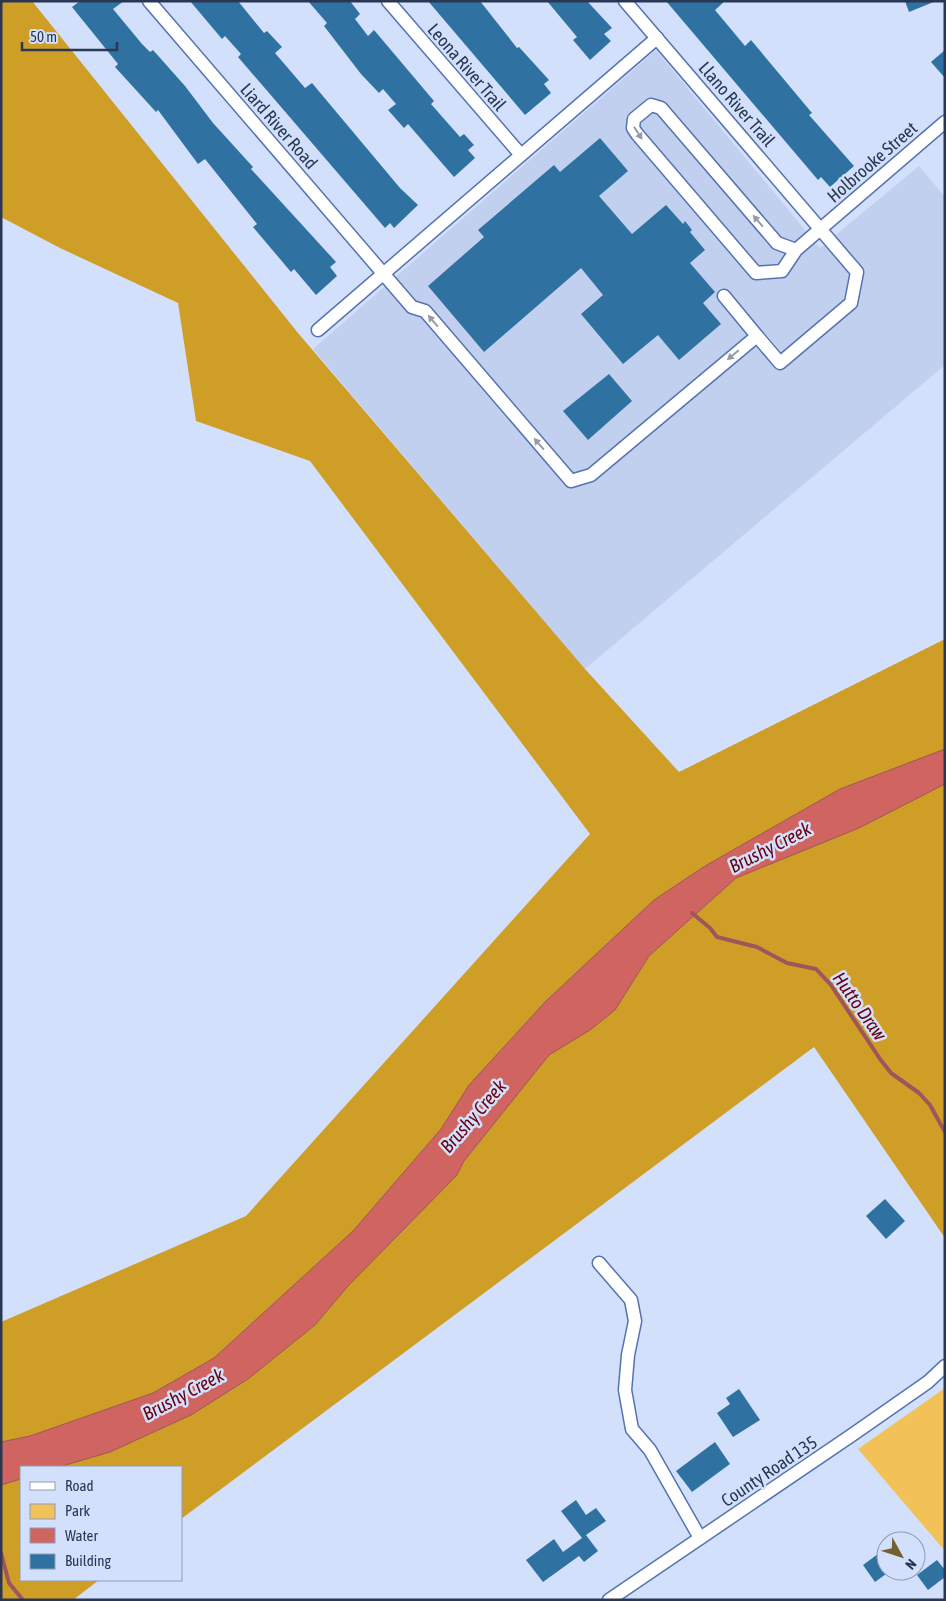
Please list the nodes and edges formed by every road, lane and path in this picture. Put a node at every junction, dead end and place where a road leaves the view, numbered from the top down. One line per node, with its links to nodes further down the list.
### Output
1 (149, 1): 9 (street, Liard River Road)
2 (388, 1): 6 (street, Leona River Trail)
3 (625, 1): 4 (street, Llano River Trail)
4 (657, 38): 6 (street); 7 (street, Llano River Trail)
5 (945, 122): 7 (street, Holbrooke Street)
6 (521, 155): 9 (street)
7 (821, 229): 8 (street, Holbrooke Street); 12 (street, Llano River Trail)
8 (796, 250): 8 (street, Holbrooke Street, one-way to 8)
9 (383, 274): 11 (street); 12 (street, Liard River Road, one-way to 9)
10 (724, 296): 12 (street)
11 (318, 330)
12 (756, 336)
13 (600, 1263): 15 (street)
14 (945, 1366): 15 (street, County Road 135)
15 (700, 1538): 16 (street, County Road 135)
16 (609, 1600)

